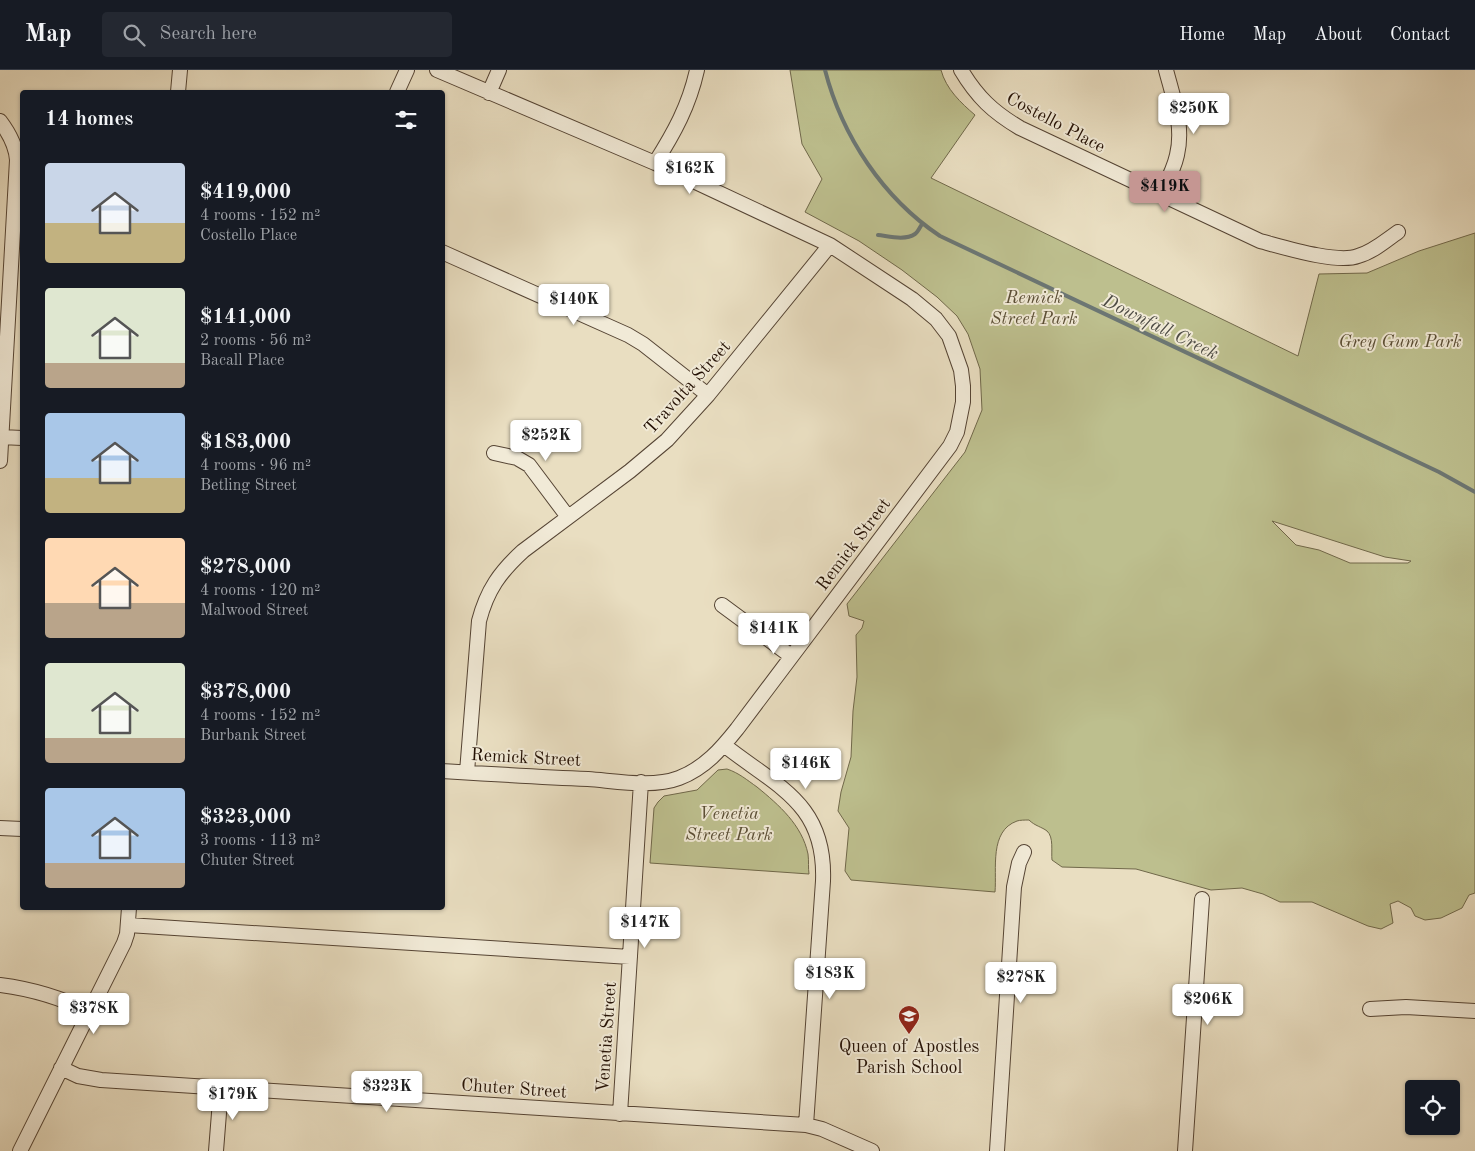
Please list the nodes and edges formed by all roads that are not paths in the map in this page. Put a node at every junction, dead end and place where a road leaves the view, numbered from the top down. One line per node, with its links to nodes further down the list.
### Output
1 (180, 70): 8 (street)
2 (407, 70): 9 (street)
3 (437, 70): 10 (street, Remick Street)
4 (499, 70): 10 (street)
5 (696, 70): 12 (street)
6 (961, 70): 13 (street, Costello Place)
7 (1166, 70): 13 (street)
8 (178, 90)
9 (398, 90)
10 (489, 93): 12 (street, Remick Street)
11 (0, 121): 14 (street)
12 (655, 163): 17 (street, Remick Street)
13 (1161, 194): 16 (street, Costello Place)
14 (14, 220): 15 (street); 20 (street)
15 (0, 222)
16 (1398, 232)
17 (830, 245): 19 (street, Travolta Street); 26 (street, Remick Street)
18 (445, 253): 19 (street)
19 (708, 395): 24 (street, Travolta Street)
20 (1, 437): 21 (street); 23 (street)
21 (20, 438)
22 (494, 453): 24 (street)
23 (0, 461)
24 (568, 517): 29 (street, Travolta Street)
25 (722, 604): 26 (street)
26 (791, 656): 27 (street, Remick Street)
27 (724, 745): 30 (street, Remick Street); 45 (street)
28 (445, 771): 29 (street, Remick Street)
29 (467, 772): 30 (street, Remick Street)
30 (641, 782): 37 (street, Venetia Street)
31 (0, 828): 32 (street)
32 (20, 829)
33 (1024, 852): 49 (street)
34 (1202, 899): 50 (street)
35 (129, 910): 36 (street)
36 (128, 925): 37 (street); 41 (street)
37 (630, 957): 44 (street, Venetia Street)
38 (0, 985): 41 (street)
39 (1370, 1009): 40 (street)
40 (1475, 1011)
41 (89, 1012): 42 (street)
42 (61, 1068): 43 (street, Chuter Street); 46 (street)
43 (221, 1088): 44 (street, Chuter Street); 47 (street)
44 (620, 1114): 45 (street, Chuter Street)
45 (806, 1125): 48 (street, Chuter Street)
46 (20, 1151)
47 (216, 1151)
48 (872, 1151)
49 (997, 1151)
50 (1185, 1151)

